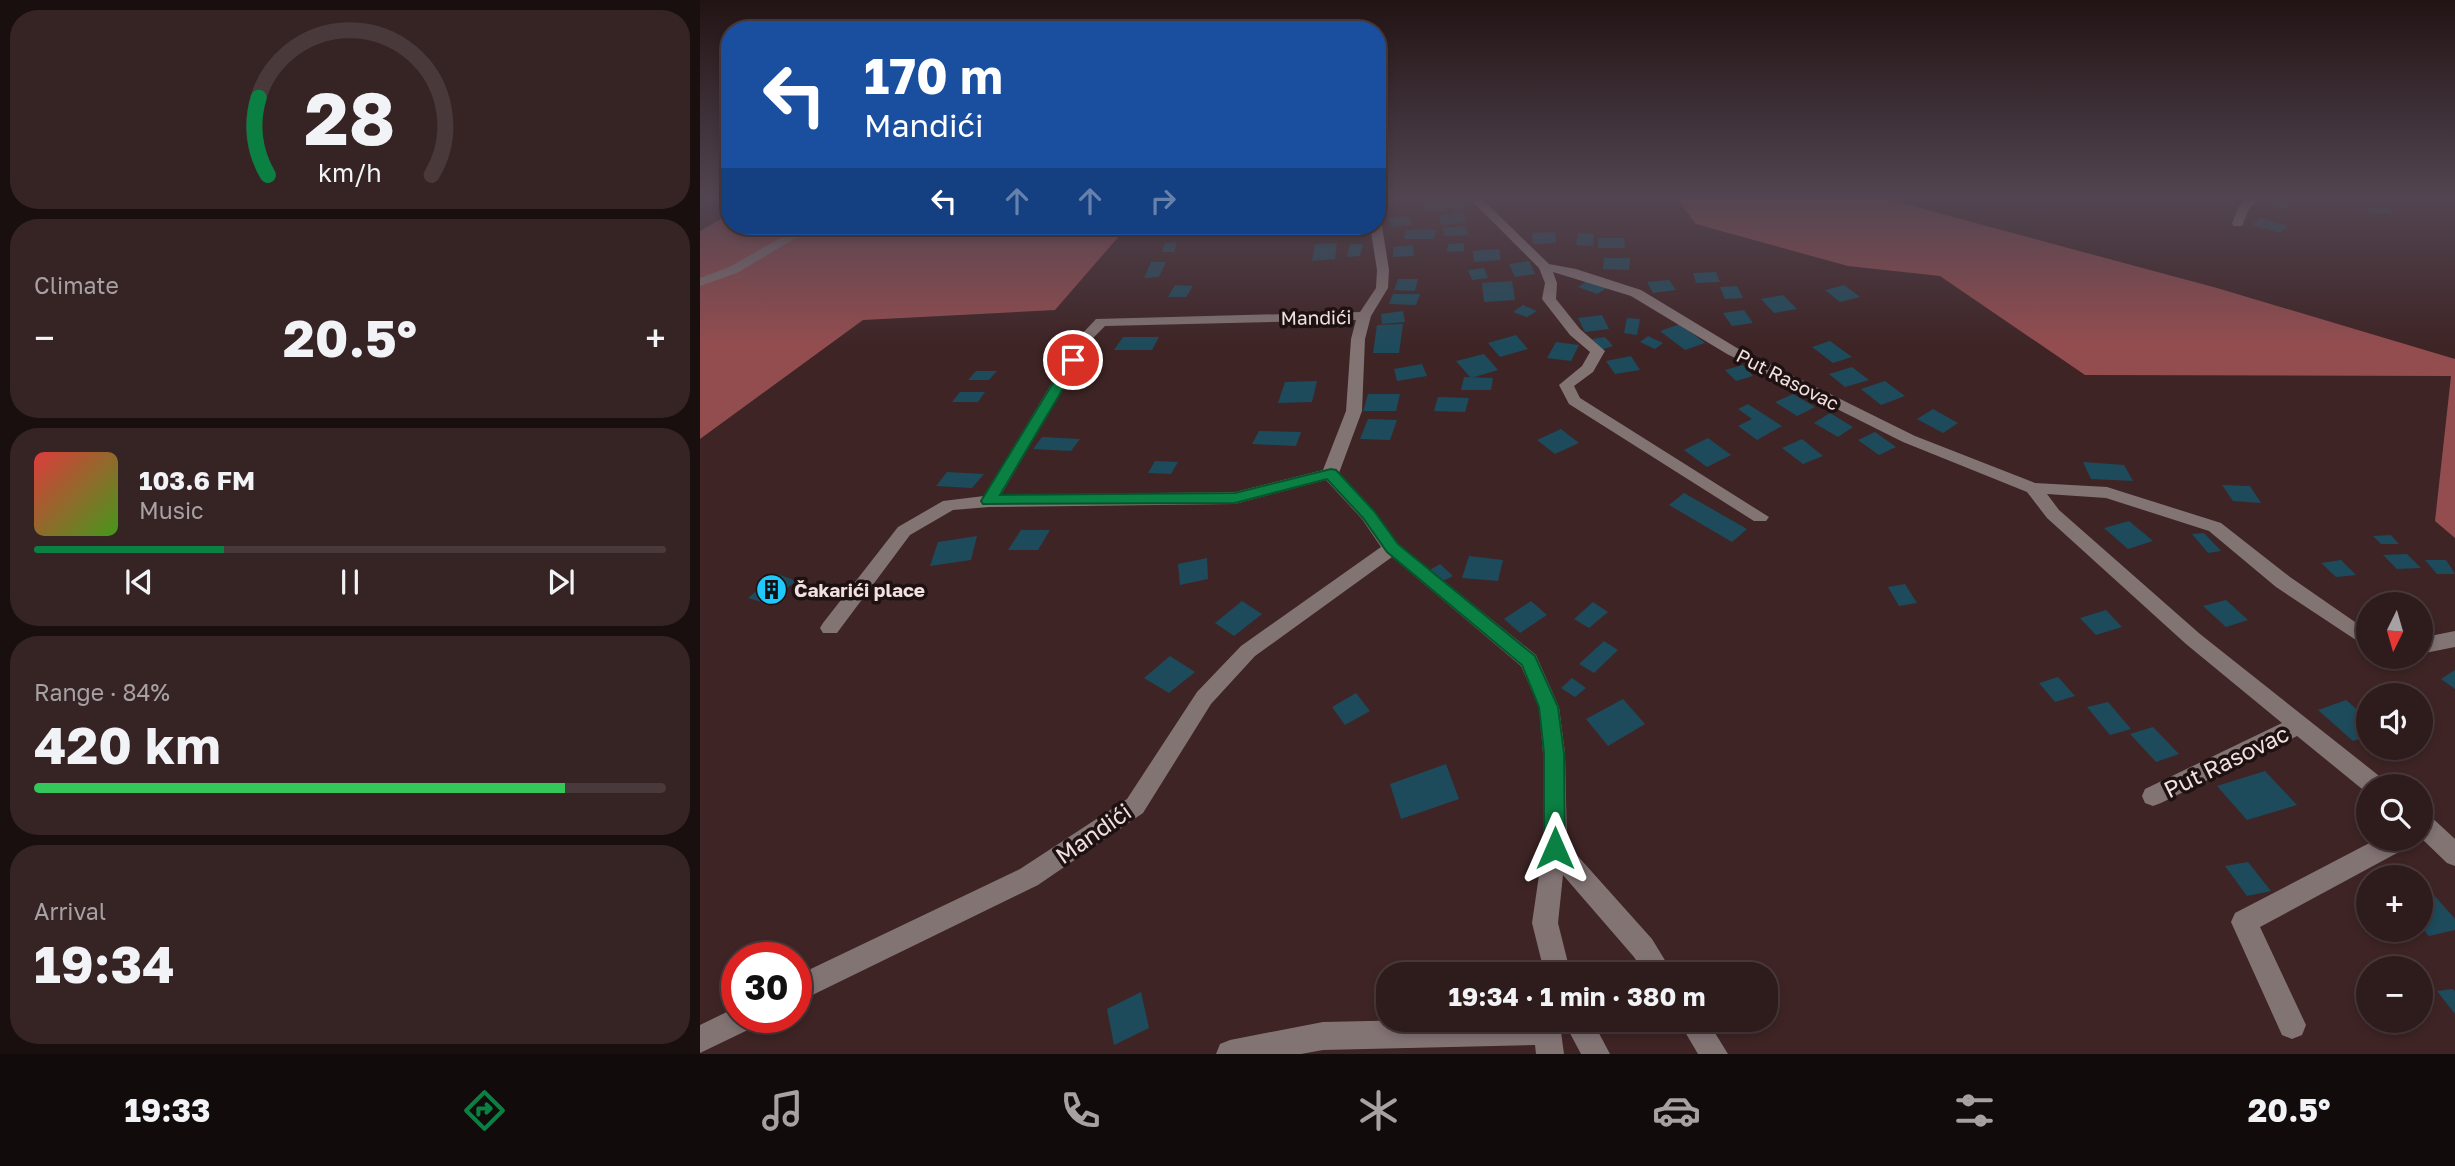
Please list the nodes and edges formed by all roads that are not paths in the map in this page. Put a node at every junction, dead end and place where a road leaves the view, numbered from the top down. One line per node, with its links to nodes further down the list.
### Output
1 (771, 248): 5 (street)
2 (1380, 248): 6 (street, Mandići)
3 (1526, 248): 4 (street, Put Rasovac)
4 (1545, 267): 8 (street, Put Rasovac); 10 (street)
5 (700, 282)
6 (1364, 316): 7 (street, Mandići); 9 (street, Mandići)
7 (1331, 474): 9 (street); 11 (street)
8 (2033, 488): 13 (street, Put Rasovac); 16 (street, Put Rasovac)
9 (989, 501): 12 (street)
10 (1760, 517)
11 (1392, 548): 20 (street); 25 (street, Mandići)
12 (830, 628)
13 (2356, 633)
14 (2455, 639): 15 (street)
15 (2433, 643)
16 (2299, 725): 17 (street, Put Rasovac); 18 (street, Put Rasovac)
17 (2360, 774)
18 (2153, 796)
19 (2433, 835): 22 (street)
20 (1555, 848): 23 (street); 24 (street)
21 (2378, 851): 26 (street)
22 (2455, 855)
23 (1555, 962)
24 (1652, 962)
25 (812, 982)
26 (2292, 1025)
27 (721, 1028): 31 (street)
28 (1584, 1032): 33 (street)
29 (1699, 1032): 34 (street)
30 (1550, 1035): 32 (street)
31 (700, 1039)
32 (1230, 1054)
33 (1596, 1054)
34 (1714, 1054)

